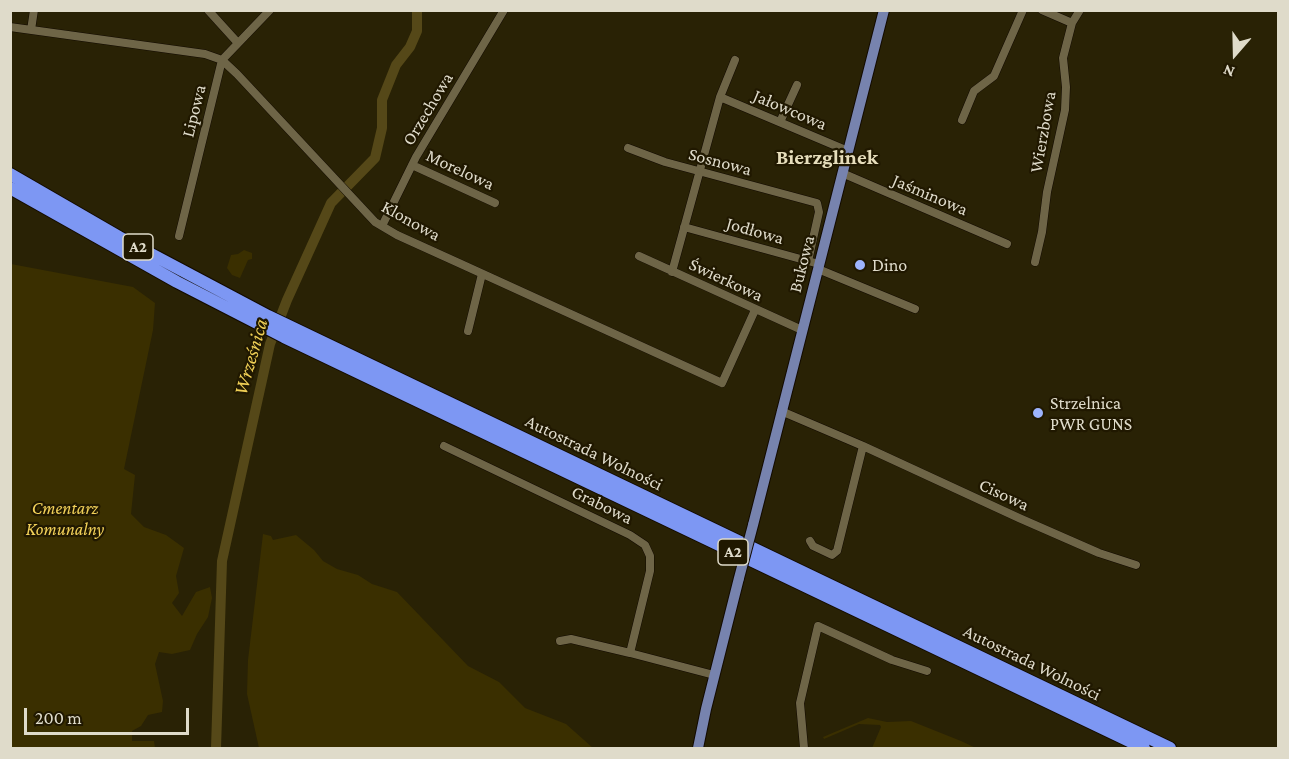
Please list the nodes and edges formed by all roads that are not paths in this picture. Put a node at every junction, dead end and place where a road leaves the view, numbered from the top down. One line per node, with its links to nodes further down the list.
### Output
1 (34, 10): 11 (street)
2 (208, 10): 12 (street)
3 (270, 10): 12 (street, Lipowa)
4 (504, 10): 21 (street, Orzechowa)
5 (884, 10): 20 (main road, Bukowa)
6 (1023, 10): 17 (street)
7 (1042, 10): 9 (street)
8 (1080, 10): 9 (street, Wierzbowa)
9 (1072, 23): 33 (street, Wierzbowa)
10 (10, 27): 11 (street, Klonowa)
11 (31, 30): 13 (street, Klonowa)
12 (237, 42): 13 (street, Lipowa)
13 (222, 60): 27 (street, Klonowa); 29 (street, Lipowa)
14 (735, 60): 16 (street)
15 (797, 85): 18 (street)
16 (720, 97): 18 (street, Jałowcowa); 22 (street)
17 (962, 120)
18 (780, 122): 20 (street, Jałowcowa)
19 (628, 148): 22 (street, Sosnowa)
20 (848, 151): 23 (main road, Bukowa)
21 (412, 165): 26 (street, Morelowa); 27 (street, Orzechowa)
22 (699, 171): 28 (street); 32 (street, Sosnowa)
23 (842, 173): 30 (street, Jaśminowa); 34 (main road, Bukowa)
24 (10, 174): 39 (highway, Autostrada Wolności / A2)
25 (10, 188): 39 (highway, Autostrada Wolności / A2)
26 (495, 202)
27 (382, 226): 36 (street, Klonowa)
28 (684, 227): 32 (street, Jodłowa); 35 (street)
29 (179, 236)
30 (1007, 244)
31 (639, 256): 35 (street, Świerkowa)
32 (807, 261): 34 (street, Jodłowa)
33 (1035, 262)
34 (818, 267): 37 (street, Jodłowa); 40 (main road, Bukowa)
35 (672, 272): 38 (street, Świerkowa)
36 (482, 274): 38 (street, Klonowa); 42 (street)
37 (915, 309)
38 (755, 310): 40 (street, Świerkowa)
39 (266, 321): 41 (highway, Autostrada Wolności / A2)
40 (802, 330): 43 (main road, Bukowa)
41 (286, 331): 54 (highway, Autostrada Wolności / A2); 55 (highway, Autostrada Wolności / A2)
42 (468, 331)
43 (781, 411): 45 (street, Cisowa); 51 (main road, Bukowa, bridge)
44 (444, 446): 49 (street, Grabowa)
45 (863, 446): 46 (street); 47 (street, Cisowa)
46 (810, 541)
47 (1136, 565)
48 (560, 641): 49 (street)
49 (630, 653): 51 (street)
50 (927, 670): 53 (street)
51 (714, 675): 52 (main road)
52 (699, 748)
53 (804, 748)
54 (1144, 748)
55 (1170, 748)

